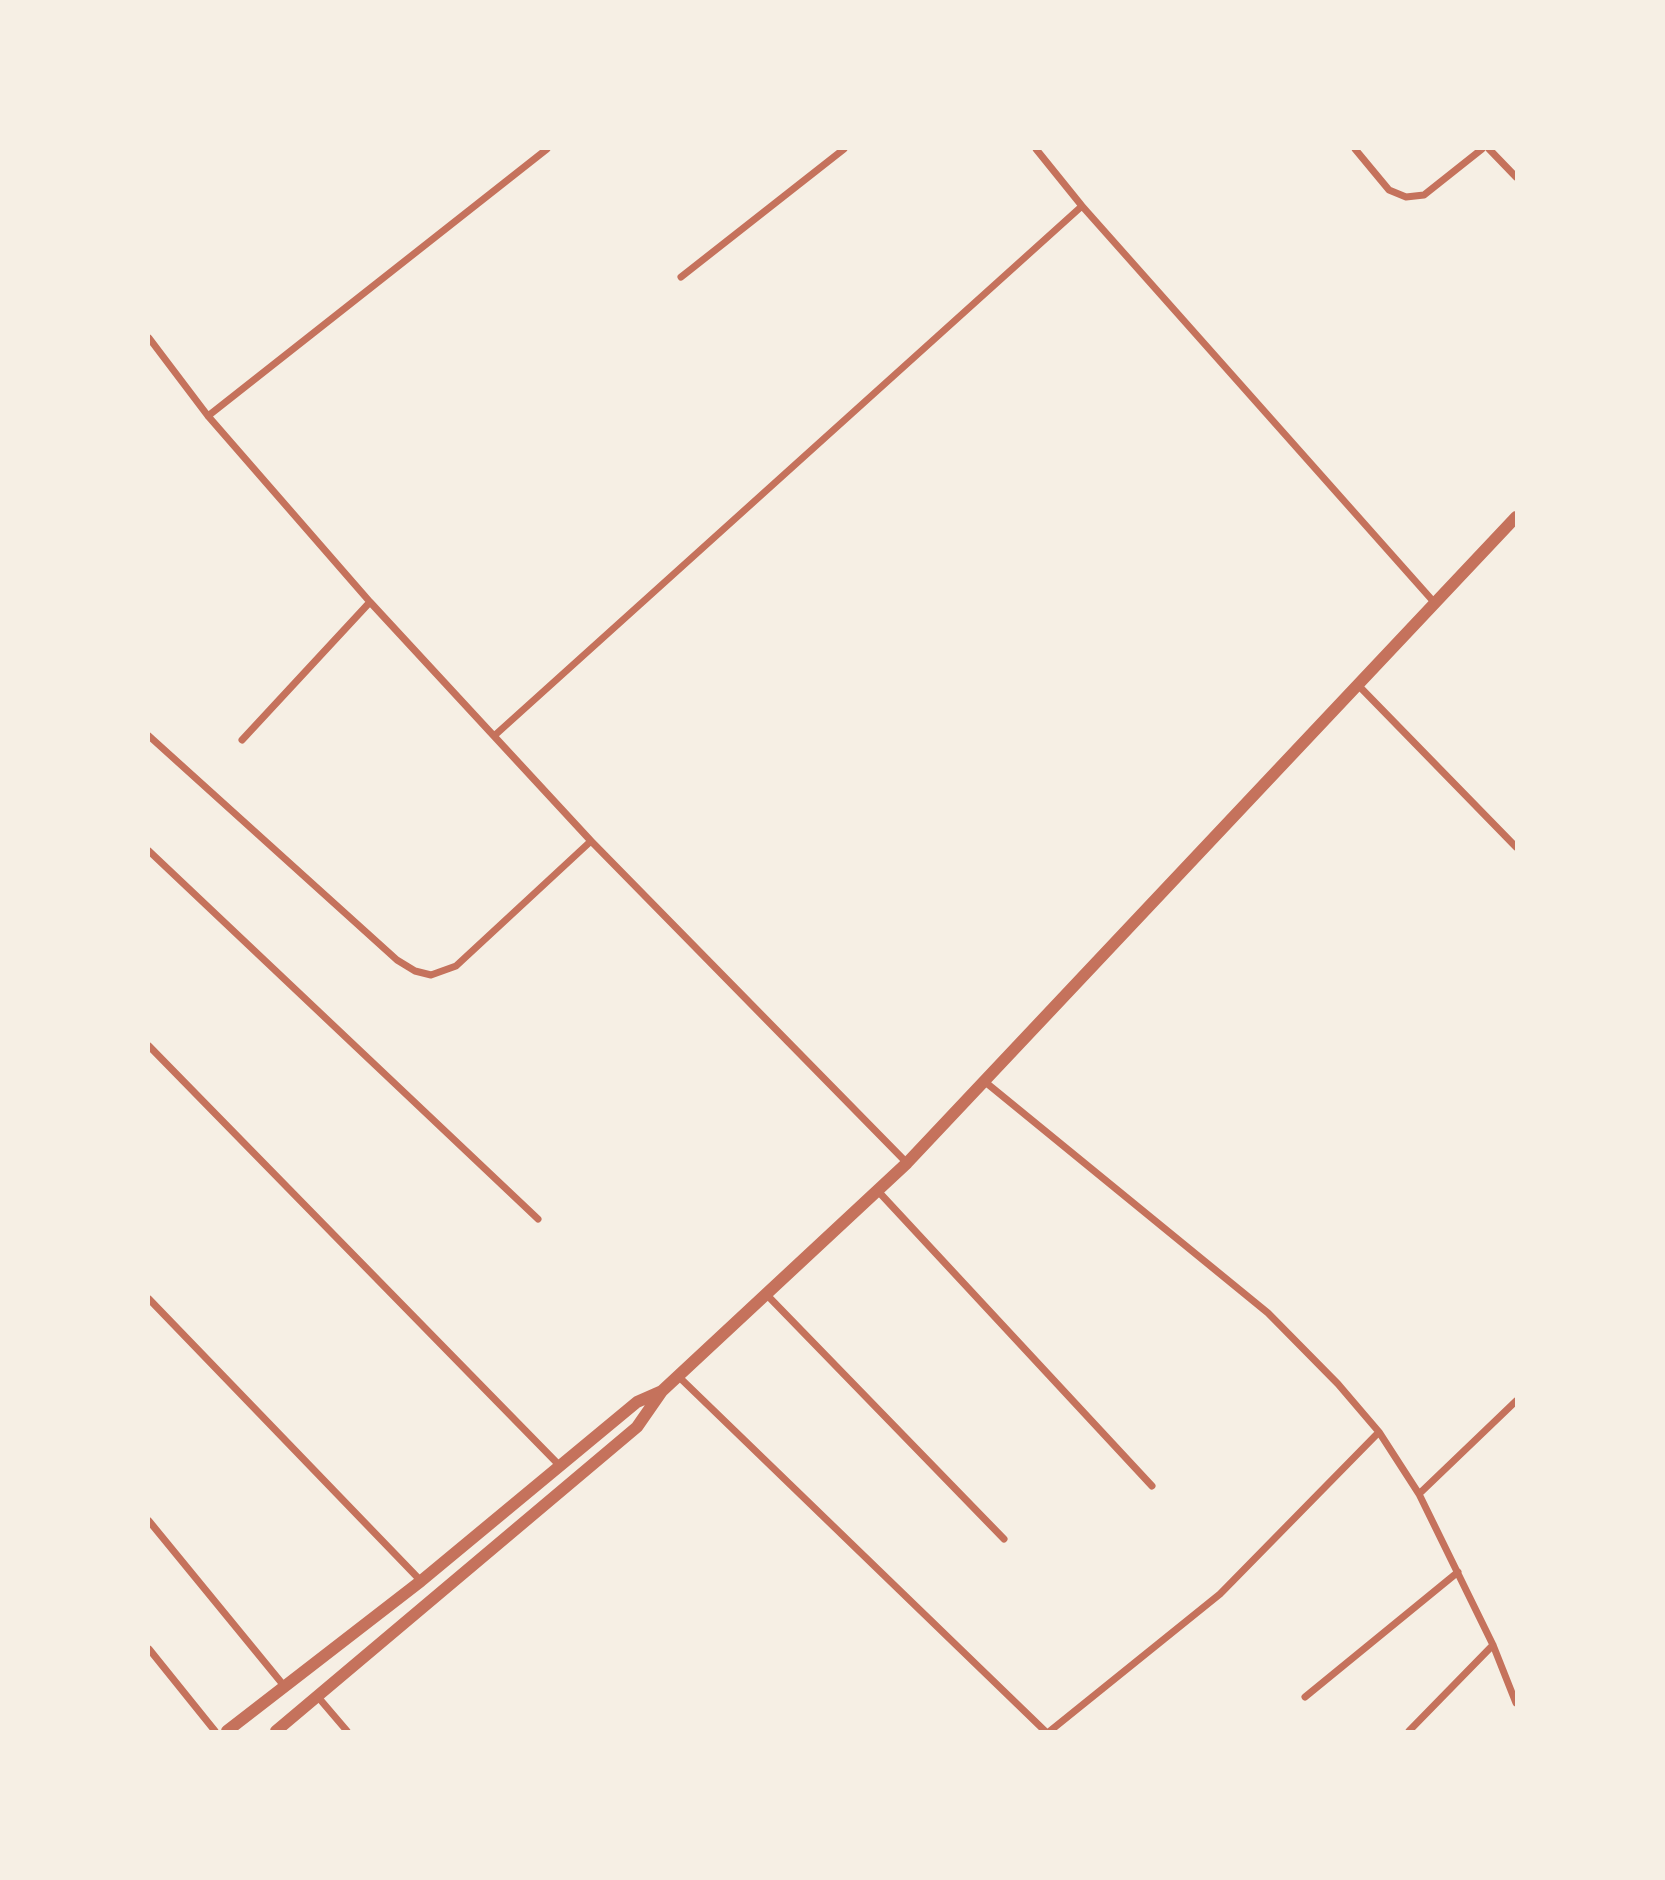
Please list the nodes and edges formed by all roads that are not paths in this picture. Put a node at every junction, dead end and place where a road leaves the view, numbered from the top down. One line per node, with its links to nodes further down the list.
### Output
1 (547, 149): 11 (street)
2 (844, 149): 9 (street)
3 (1036, 149): 8 (street)
4 (1355, 149): 5 (street)
5 (1482, 149)
6 (1489, 149): 7 (street)
7 (1516, 177)
8 (1082, 206): 13 (street); 17 (street)
9 (681, 277)
10 (149, 338): 11 (street)
11 (208, 416): 14 (street)
12 (1516, 517): 13 (street)
13 (1433, 601): 15 (street)
14 (370, 602): 17 (street); 18 (street)
15 (1357, 684): 20 (street); 23 (street)
16 (149, 736): 19 (street)
17 (494, 736): 19 (street)
18 (242, 740)
19 (591, 841): 24 (street)
20 (1516, 847)
21 (149, 851): 26 (street)
22 (149, 1046): 33 (street)
23 (985, 1081): 24 (street); 32 (street)
24 (906, 1163): 25 (street)
25 (877, 1190): 27 (street); 34 (street)
26 (538, 1219)
27 (766, 1293): 29 (street); 37 (street)
28 (149, 1299): 39 (street)
29 (678, 1376): 30 (street); 50 (street)
30 (662, 1391): 33 (street); 43 (street)
31 (1516, 1401): 35 (street)
32 (1379, 1432): 35 (street); 51 (street)
33 (561, 1466): 39 (street)
34 (1152, 1486)
35 (1419, 1494): 38 (street)
36 (149, 1521): 42 (street)
37 (1004, 1539)
38 (1458, 1572): 40 (street); 44 (street)
39 (421, 1581): 42 (street)
40 (1493, 1645): 45 (street); 52 (street)
41 (149, 1649): 46 (street)
42 (285, 1687): 47 (street)
43 (318, 1697): 48 (street); 49 (street)
44 (1305, 1697)
45 (1516, 1703)
46 (215, 1731)
47 (227, 1731)
48 (276, 1731)
49 (347, 1731)
50 (1045, 1731)
51 (1050, 1731)
52 (1409, 1731)

